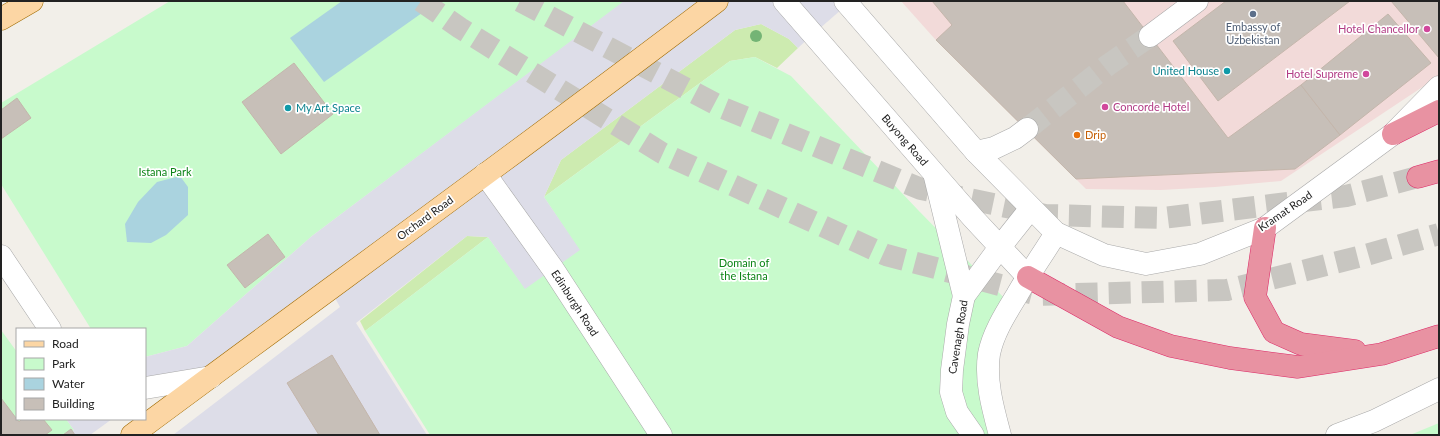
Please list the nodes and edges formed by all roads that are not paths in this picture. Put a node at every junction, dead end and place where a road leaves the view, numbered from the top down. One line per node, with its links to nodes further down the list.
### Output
1 (32, 1): 6 (main road)
2 (718, 1): 14 (main road, Orchard Road)
3 (784, 1): 15 (street, Buyong Road)
4 (845, 1): 12 (street)
5 (1196, 1): 7 (street)
6 (8, 11)
7 (1150, 36)
8 (1439, 87): 11 (street, Kramat Road)
9 (1439, 111): 11 (highway)
10 (1027, 129): 12 (street)
11 (1393, 134): 18 (street, Kramat Road)
12 (976, 152): 17 (street)
13 (1439, 172): 16 (highway)
14 (485, 174): 27 (main road, Orchard Road); 31 (street, Edinburgh Road)
15 (934, 174): 20 (street, Buyong Road); 23 (street)
16 (1418, 178)
17 (1031, 208): 19 (street); 20 (street, Cavenagh Road)
18 (1265, 228): 19 (street, Kramat Road); 26 (highway)
19 (1056, 233): 22 (street)
20 (1000, 247): 22 (street, Buyong Road); 23 (street, Cavenagh Road)
21 (5, 270): 24 (street)
22 (1028, 277): 26 (highway); 33 (street)
23 (964, 296): 32 (street, Cavenagh Road)
24 (49, 328)
25 (1439, 336): 26 (highway)
26 (1382, 354)
27 (211, 376): 28 (street); 30 (main road, Orchard Road)
28 (146, 388)
29 (1439, 389): 34 (street)
30 (132, 435)
31 (661, 435)
32 (973, 435)
33 (1000, 435)
34 (1337, 435)

